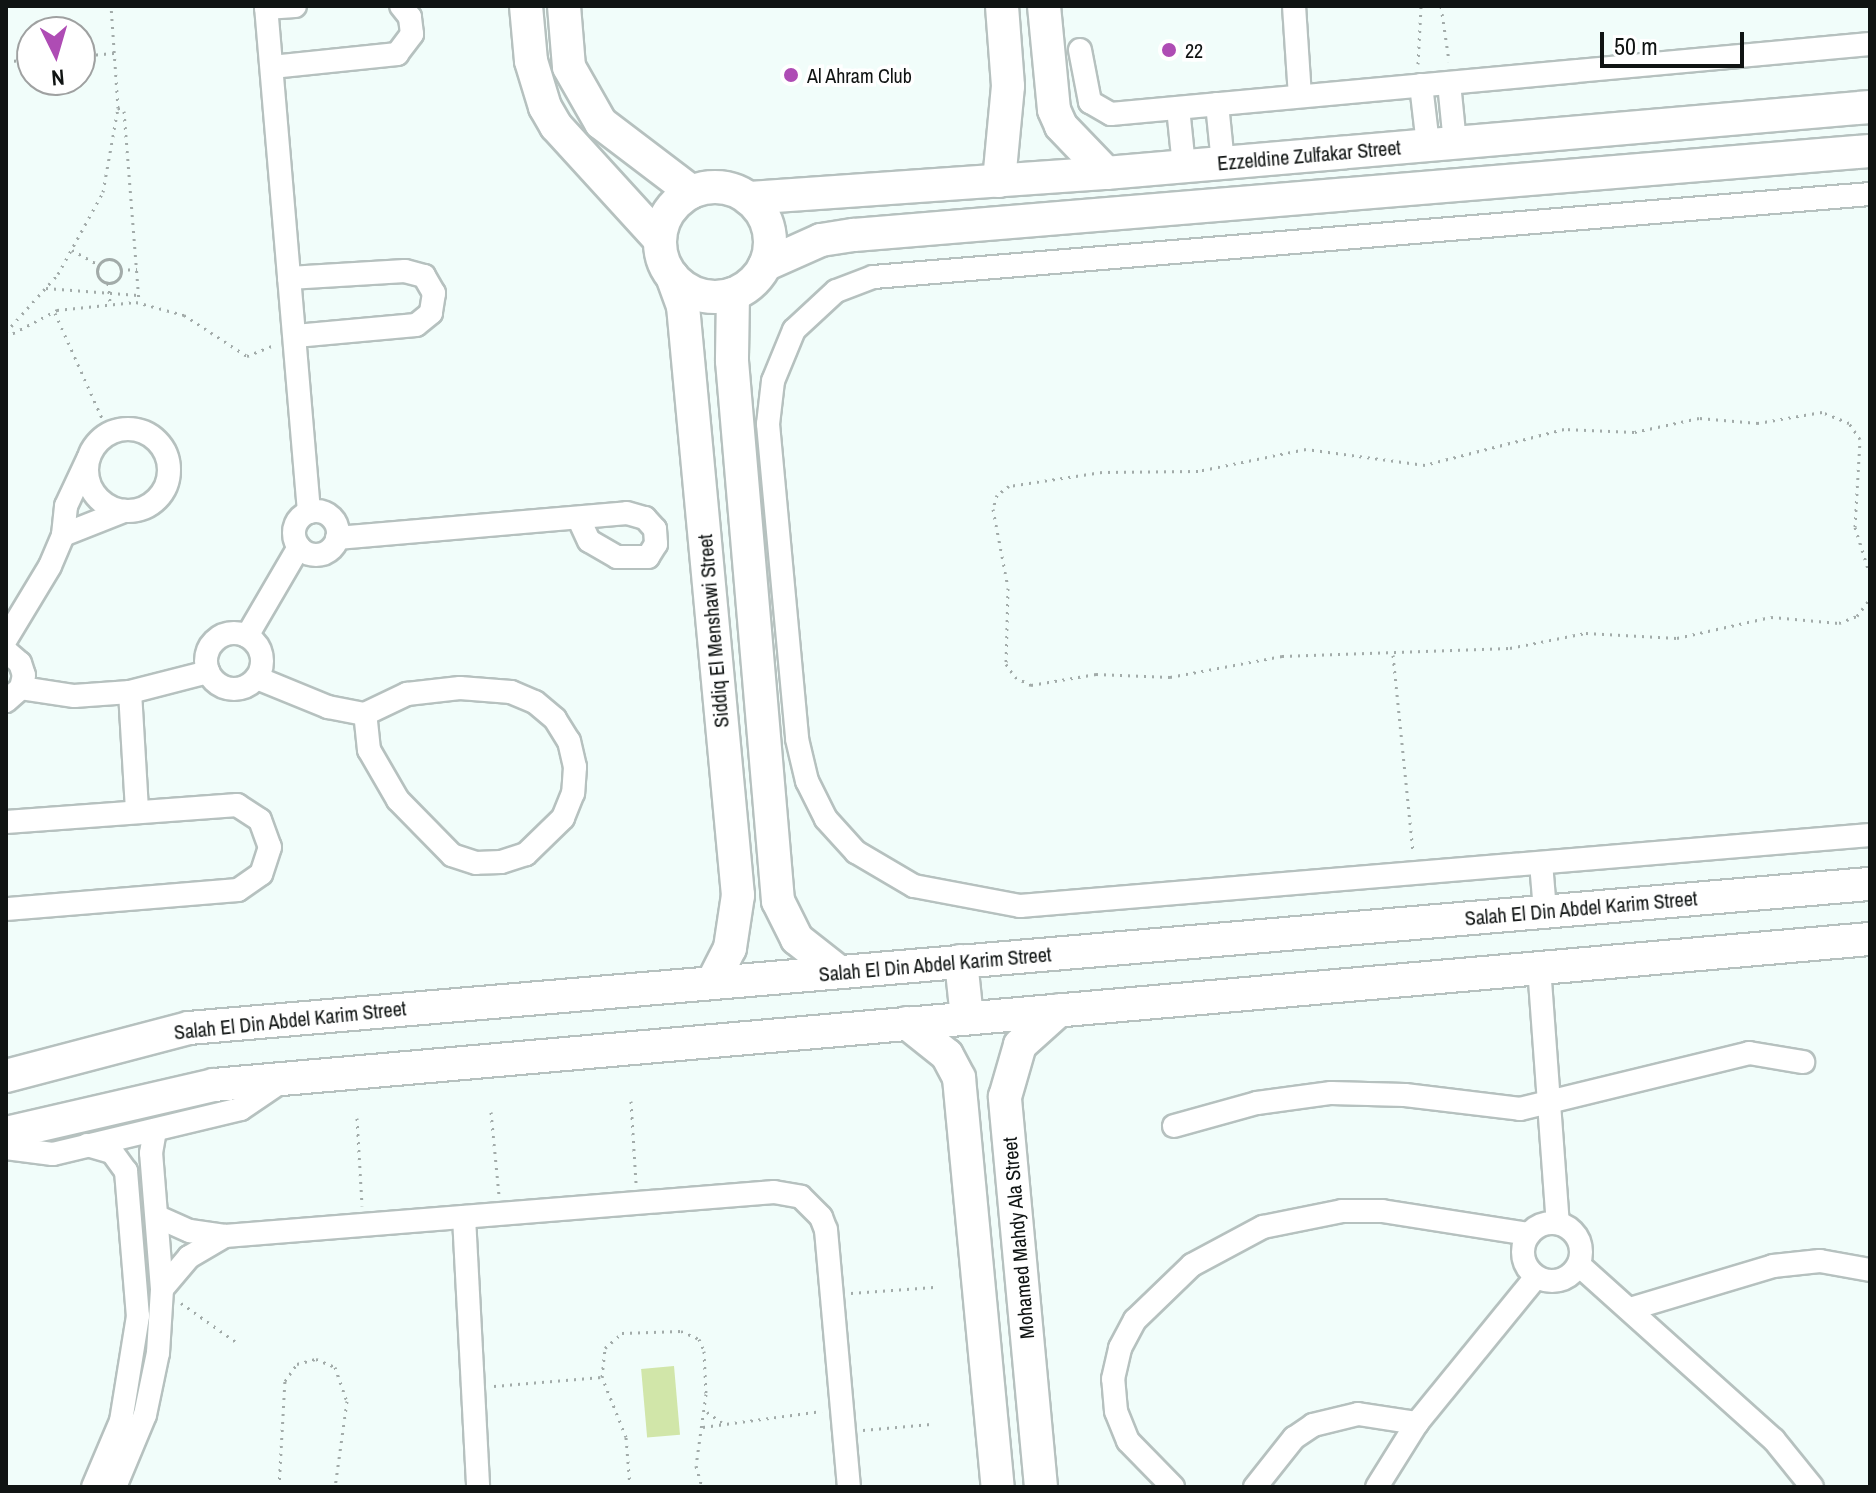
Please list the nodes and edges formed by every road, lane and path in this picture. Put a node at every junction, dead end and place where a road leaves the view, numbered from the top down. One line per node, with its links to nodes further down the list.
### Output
1 (111, 6): 14 (path)
2 (295, 6): 11 (street)
3 (401, 6): 16 (street)
4 (526, 6): 45 (street)
5 (564, 6): 40 (street)
6 (1002, 6): 38 (street)
7 (1044, 6): 37 (street)
8 (1294, 6): 19 (street)
9 (1421, 6): 18 (path)
10 (1441, 6): 17 (path)
11 (266, 7): 16 (street)
12 (1870, 44): 17 (street)
13 (1080, 50): 23 (street)
14 (116, 53): 15 (path); 22 (path)
15 (96, 55)
16 (272, 67): 52 (street)
17 (1450, 75): 18 (street); 30 (street)
18 (1420, 76): 19 (street); 30 (street)
19 (1300, 96): 20 (street)
20 (1217, 104): 23 (street); 34 (street)
21 (1870, 107): 24 (street, Ezzeldine Zulfakar Street)
22 (118, 108): 26 (path); 27 (path)
23 (1178, 108): 36 (street)
24 (1785, 115): 25 (street, Ezzeldine Zulfakar Street); 33 (street)
25 (1702, 121): 30 (street, Ezzeldine Zulfakar Street); 35 (street)
26 (125, 123): 27 (path); 28 (path)
27 (116, 124): 29 (path)
28 (126, 139): 29 (path); 49 (path)
29 (114, 140): 46 (path)
30 (1441, 144): 32 (street, Ezzeldine Zulfakar Street)
31 (1870, 151): 33 (street)
32 (1316, 155): 34 (street, Ezzeldine Zulfakar Street); 43 (street)
33 (1788, 157): 35 (street)
34 (1223, 163): 36 (street, Ezzeldine Zulfakar Street)
35 (1704, 165): 43 (street)
36 (1184, 166): 37 (street, Ezzeldine Zulfakar Street)
37 (1106, 173): 38 (street, Ezzeldine Zulfakar Street)
38 (999, 181): 39 (street, Ezzeldine Zulfakar Street)
39 (890, 188): 42 (street, Ezzeldine Zulfakar Street); 44 (street)
40 (692, 192): 42 (street); 45 (street)
41 (1870, 194): 73 (street)
42 (748, 198): 48 (street)
43 (1319, 199): 44 (street)
44 (894, 232): 48 (street)
45 (660, 240): 51 (street)
46 (72, 250): 47 (path); 54 (path)
47 (99, 265): 50 (path); 53 (path)
48 (765, 265): 56 (street)
49 (137, 269): 50 (path); 57 (path)
50 (120, 270): 53 (path)
51 (672, 276): 56 (street); 93 (street, Siddiq El Menshawi Street)
52 (289, 278): 62 (street); 62 (street)
53 (108, 283): 55 (path)
54 (46, 288): 55 (path); 61 (path)
55 (109, 290): 57 (path); 58 (path)
56 (733, 294): 73 (street)
57 (139, 295): 59 (path)
58 (110, 302): 59 (path); 60 (path)
59 (139, 302): 62 (path)
60 (55, 312): 61 (path); 63 (path)
61 (6, 334)
62 (295, 336): 66 (street)
63 (109, 434): 64 (street); 65 (street)
64 (91, 454): 65 (street); 68 (street)
65 (124, 511): 68 (street)
66 (309, 512): 69 (street); 70 (street)
67 (579, 520): 69 (street)
68 (63, 535): 75 (street)
69 (337, 538): 70 (street)
70 (299, 547): 74 (street)
71 (1870, 575): 77 (path)
72 (1870, 599): 77 (path)
73 (769, 608): 87 (street); 92 (street)
74 (247, 636): 78 (street); 79 (street)
75 (6, 639)
76 (6, 651): 81 (street)
77 (1393, 655): 87 (path)
78 (208, 672): 79 (street); 80 (street)
79 (257, 678): 82 (street)
80 (130, 692): 81 (street); 83 (street)
81 (13, 695)
82 (365, 714): 82 (street)
83 (137, 811): 84 (street); 90 (street)
84 (6, 822)
85 (1870, 835): 86 (street)
86 (1541, 863): 87 (street); 91 (street)
87 (1415, 873)
88 (1870, 884): 89 (street, Salah El Din Abdel Karim Street)
89 (1810, 889): 91 (street, Salah El Din Abdel Karim Street); 95 (street)
90 (6, 909)
91 (1545, 911): 96 (street, Salah El Din Abdel Karim Street)
92 (781, 912): 93 (street); 98 (street)
93 (736, 924): 99 (street, Siddiq El Menshawi Street)
94 (1870, 939): 95 (street)
95 (1812, 942): 97 (street)
96 (961, 961): 98 (street, Salah El Din Abdel Karim Street); 101 (street)
97 (1539, 967): 100 (street); 107 (street)
98 (839, 972): 99 (street, Salah El Din Abdel Karim Street)
99 (712, 983): 104 (street, Salah El Din Abdel Karim Street)
100 (1059, 1010): 101 (street); 154 (street, Mohamed Mahdy Ala Street)
101 (967, 1018): 102 (street)
102 (907, 1023): 105 (street); 153 (street)
103 (1803, 1062): 107 (street)
104 (6, 1076)
105 (288, 1077): 111 (street); 112 (street)
106 (631, 1101): 117 (path)
107 (1549, 1105): 110 (street); 121 (street)
108 (491, 1112): 118 (path)
109 (357, 1118): 122 (path)
110 (1174, 1126)
111 (155, 1130): 113 (street); 115 (street)
112 (6, 1133)
113 (87, 1145): 114 (street); 116 (street)
114 (6, 1148)
115 (154, 1182): 116 (street); 119 (street)
116 (128, 1186): 126 (street)
117 (638, 1203): 118 (street); 132 (street)
118 (501, 1214): 120 (street)
119 (158, 1217): 124 (street); 125 (street)
120 (464, 1217): 122 (street); 136 (street)
121 (1558, 1223): 123 (street); 127 (street)
122 (363, 1225): 124 (street)
123 (1529, 1234): 129 (street); 155 (street)
124 (225, 1236): 131 (street)
125 (160, 1262): 126 (street); 131 (street)
126 (135, 1263): 145 (street)
127 (1579, 1265): 129 (street); 133 (street)
128 (1870, 1270): 133 (street)
129 (1536, 1277): 140 (street)
130 (934, 1287): 132 (path)
131 (162, 1289): 134 (path); 146 (street)
132 (831, 1295): 137 (street)
133 (1630, 1309): 158 (street)
134 (236, 1342)
135 (602, 1377): 136 (path); 138 (path); 150 (path)
136 (473, 1388): 144 (street)
137 (841, 1409): 139 (path); 143 (street)
138 (705, 1412): 139 (path); 142 (path)
139 (723, 1423): 142 (path)
140 (1417, 1423): 156 (street); 157 (street)
141 (931, 1424): 143 (path)
142 (702, 1427): 151 (path)
143 (843, 1431): 152 (street)
144 (478, 1486): 149 (path)
145 (93, 1487)
146 (115, 1487)
147 (279, 1487): 148 (path)
148 (335, 1487)
149 (397, 1487)
150 (630, 1487)
151 (702, 1487)
152 (849, 1487)
153 (998, 1487)
154 (1041, 1487)
155 (1173, 1487)
156 (1255, 1487)
157 (1377, 1487)
158 (1812, 1487)

